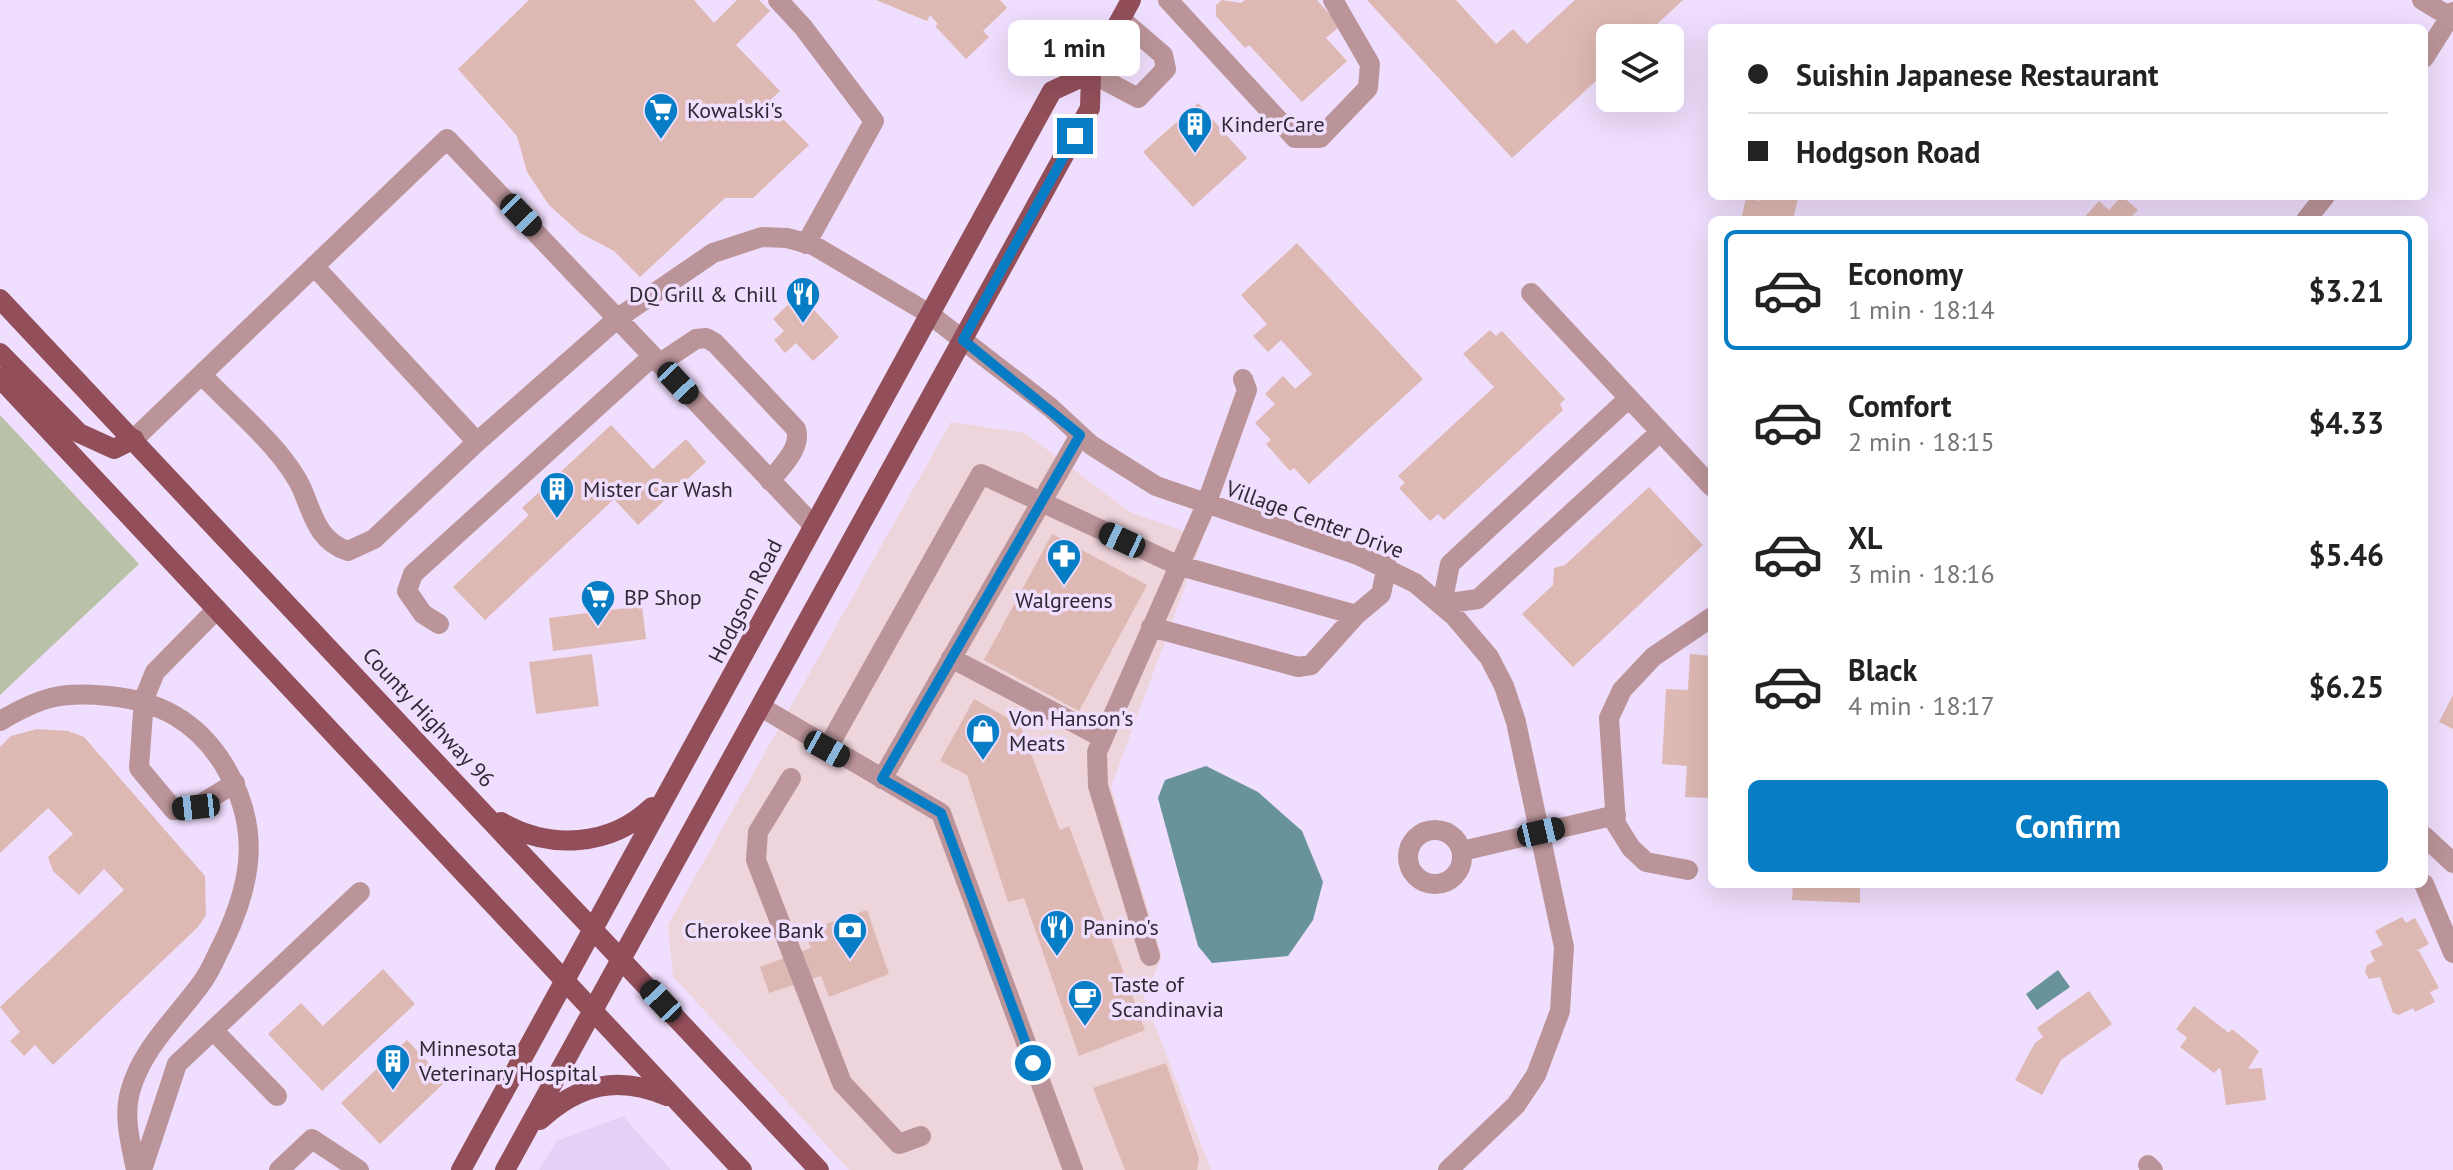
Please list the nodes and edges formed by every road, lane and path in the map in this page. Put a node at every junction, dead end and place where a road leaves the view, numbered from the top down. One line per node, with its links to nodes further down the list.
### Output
1 (778, 0): 12 (street)
2 (1131, 0): 7 (main road)
3 (1168, 0): 4 (street)
4 (1333, 0)
5 (2422, 0): 6 (street)
6 (2451, 15): 8 (street)
7 (1121, 19): 9 (main road); 9 (street)
8 (2428, 52)
9 (1091, 73): 16 (main road, Hodgson Road); 18 (main road)
10 (2322, 200): 11 (street)
11 (2309, 216)
12 (806, 244): 16 (street, Village Center Drive); 17 (street)
13 (314, 266): 17 (street); 21 (street); 28 (street)
14 (1531, 293): 24 (street)
15 (0, 299): 27 (main road, County Highway 96)
16 (928, 313): 18 (street, Village Center Drive); 33 (main road, Hodgson Road)
17 (618, 318): 20 (street); 28 (street)
18 (963, 340): 26 (street, Village Center Drive); 44 (main road)
19 (0, 353): 27 (main road)
20 (656, 360): 29 (street); 29 (street); 40 (street)
21 (202, 375): 27 (street); 28 (street)
22 (0, 378): 37 (main road)
23 (1243, 379): 32 (street)
24 (1629, 398): 25 (street); 36 (street)
25 (1660, 432): 30 (street); 36 (street)
26 (1080, 435): 31 (street); 32 (street, Village Center Drive)
27 (134, 439): 52 (main road, County Highway 96)
28 (477, 442)
29 (770, 481): 33 (street)
30 (1708, 483)
31 (1040, 502): 34 (street); 42 (street); 47 (street)
32 (1206, 505): 34 (street); 35 (street, Village Center Drive)
33 (812, 524): 51 (main road, Hodgson Road)
34 (1177, 565): 38 (street); 41 (street)
35 (1387, 566): 36 (street, Village Center Drive); 38 (street)
36 (1442, 604): 54 (street, Village Center Drive)
37 (217, 609): 43 (street); 66 (main road)
38 (1356, 615): 41 (street)
39 (1708, 620): 53 (street)
40 (439, 624)
41 (1151, 627): 46 (street)
42 (951, 658): 46 (street); 49 (street)
43 (144, 699): 45 (street); 50 (street); 50 (street)
44 (761, 707): 47 (street); 65 (main road)
45 (0, 721)
46 (1103, 738): 64 (street)
47 (827, 749): 49 (street)
48 (791, 778): 72 (street)
49 (882, 779): 81 (street)
50 (235, 783): 73 (street)
51 (661, 799): 52 (main road); 62 (main road, Hodgson Road)
52 (488, 815): 62 (main road, County Highway 96)
53 (1616, 815): 54 (street); 58 (street)
54 (1541, 832): 56 (street); 82 (street, Village Center Drive)
55 (2428, 840): 57 (street)
56 (1462, 851)
57 (2448, 858): 59 (street)
58 (1688, 870)
59 (2428, 878)
60 (2426, 888): 63 (street)
61 (360, 892): 68 (street)
62 (593, 929): 65 (main road, County Highway 96); 66 (main road, Hodgson Road)
63 (2453, 953)
64 (1150, 956)
65 (622, 960): 67 (main road); 80 (main road, County Highway 96)
66 (563, 981): 67 (main road); 77 (main road, Hodgson Road)
67 (594, 1013): 70 (main road); 71 (main road)
68 (213, 1030): 69 (street); 74 (street)
69 (277, 1096)
70 (675, 1099): 71 (main road); 79 (main road)
71 (523, 1136): 78 (main road)
72 (921, 1136)
73 (136, 1170)
74 (142, 1170)
75 (279, 1170): 76 (street)
76 (359, 1170)
77 (461, 1170)
78 (505, 1170)
79 (742, 1170)
80 (819, 1170)
81 (1073, 1170)
82 (1448, 1170)

